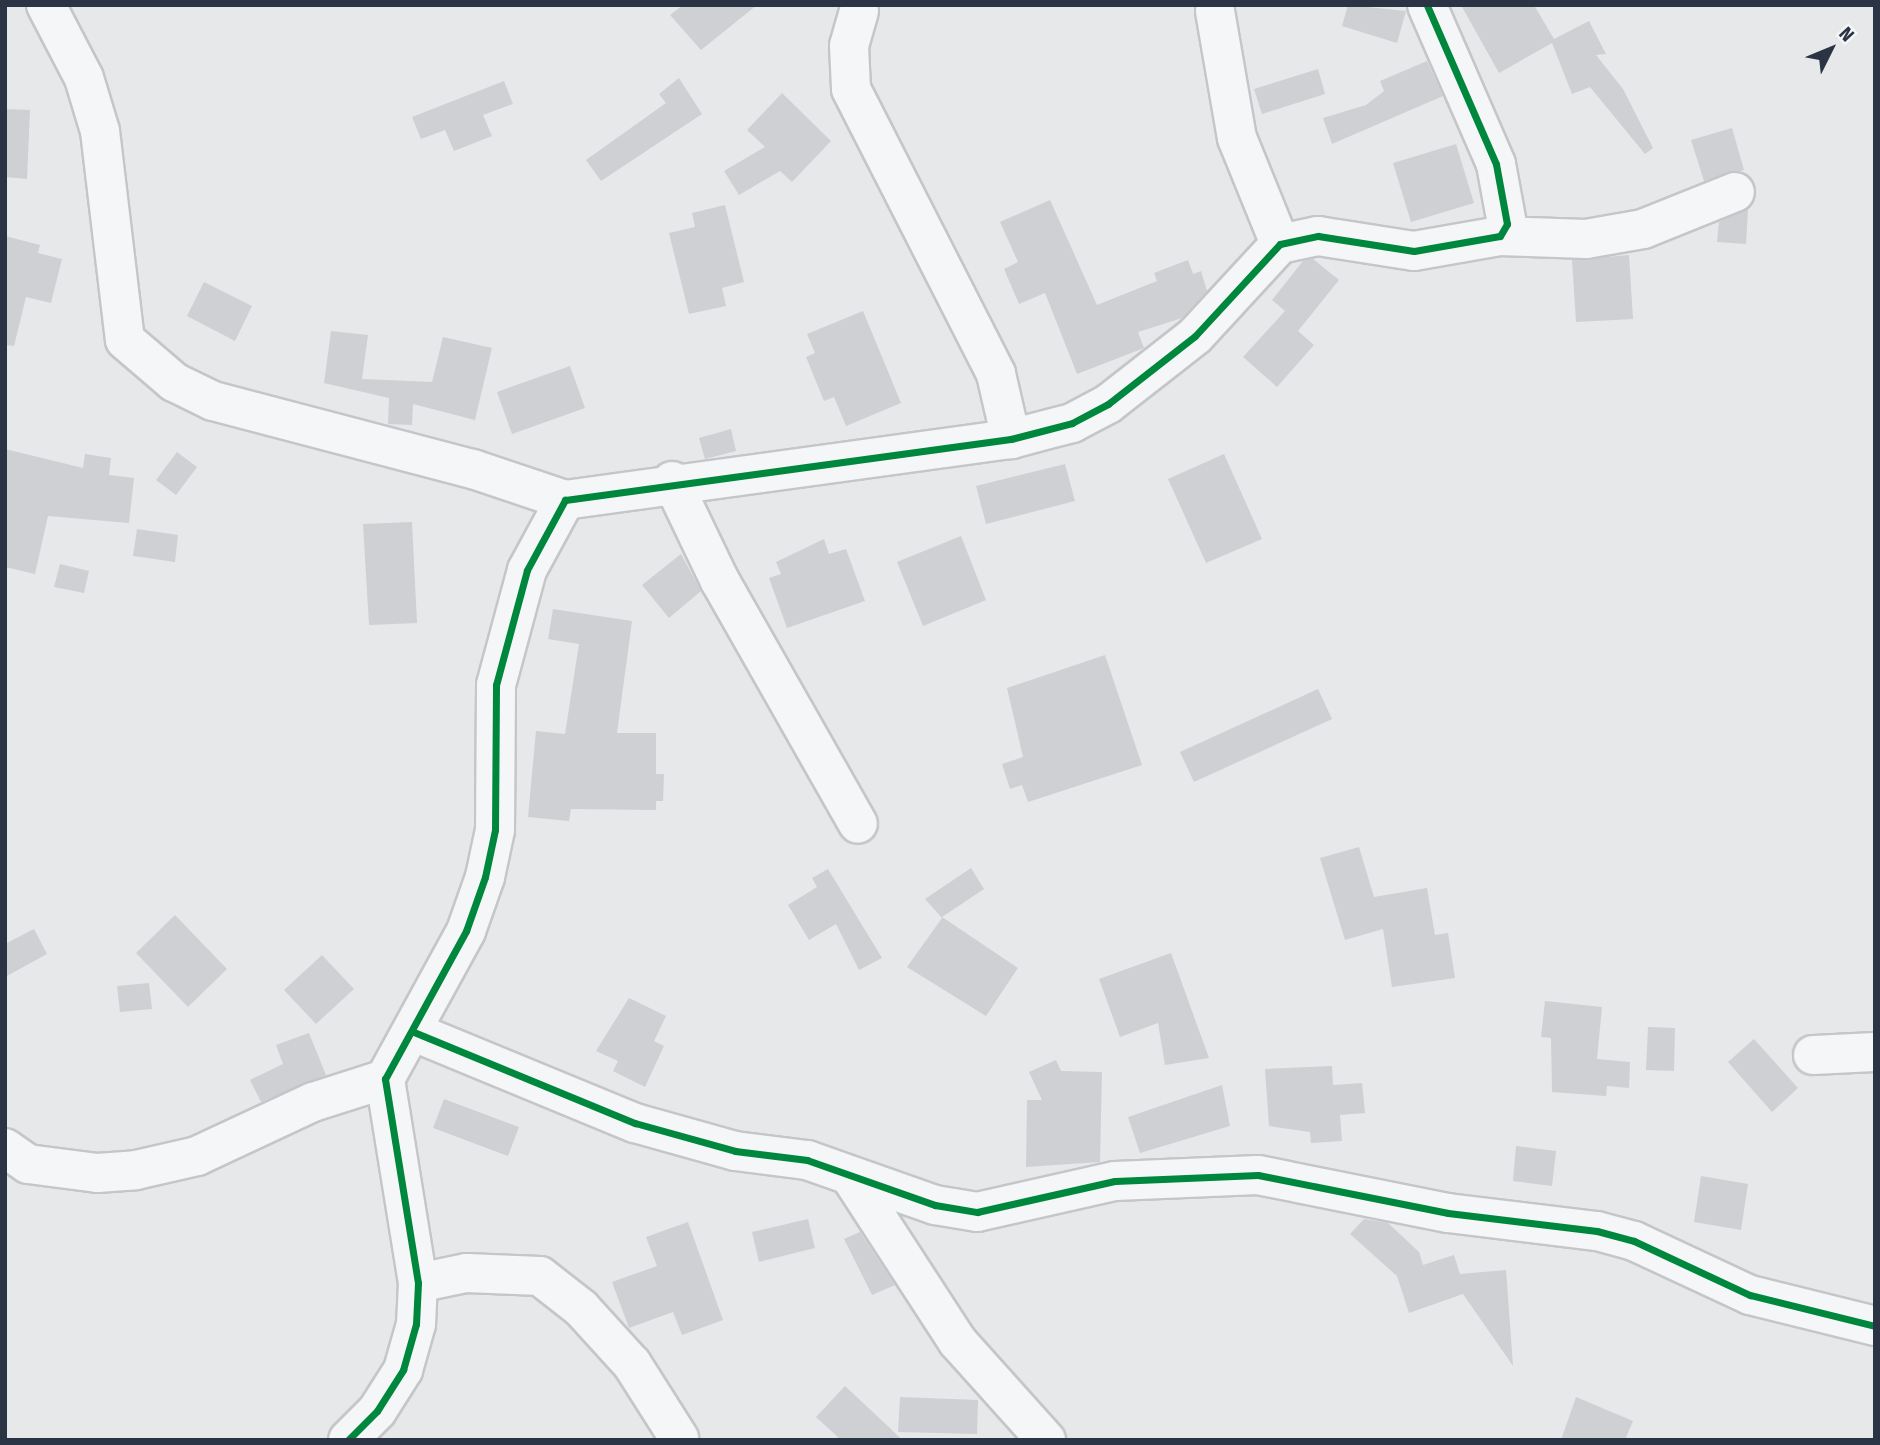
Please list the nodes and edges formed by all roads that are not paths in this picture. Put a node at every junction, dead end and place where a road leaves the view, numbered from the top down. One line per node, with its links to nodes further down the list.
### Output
1 (46, 5): 10 (street)
2 (1426, 5): 6 (street)
3 (859, 11): 8 (street)
4 (1215, 11): 7 (street)
5 (1735, 192): 6 (street)
6 (1500, 236): 7 (street)
7 (1280, 244): 8 (street)
8 (1012, 439): 9 (street)
9 (672, 481): 10 (street); 11 (street)
10 (565, 500): 12 (street)
11 (859, 824)
12 (414, 1032): 15 (street); 17 (street)
13 (1875, 1052): 14 (street)
14 (1813, 1055)
15 (385, 1079): 16 (street); 18 (street)
16 (5, 1149)
17 (852, 1179): 19 (street); 22 (street)
18 (418, 1283): 20 (street); 21 (street)
19 (1875, 1326)
20 (679, 1438)
21 (348, 1440)
22 (1046, 1440)

